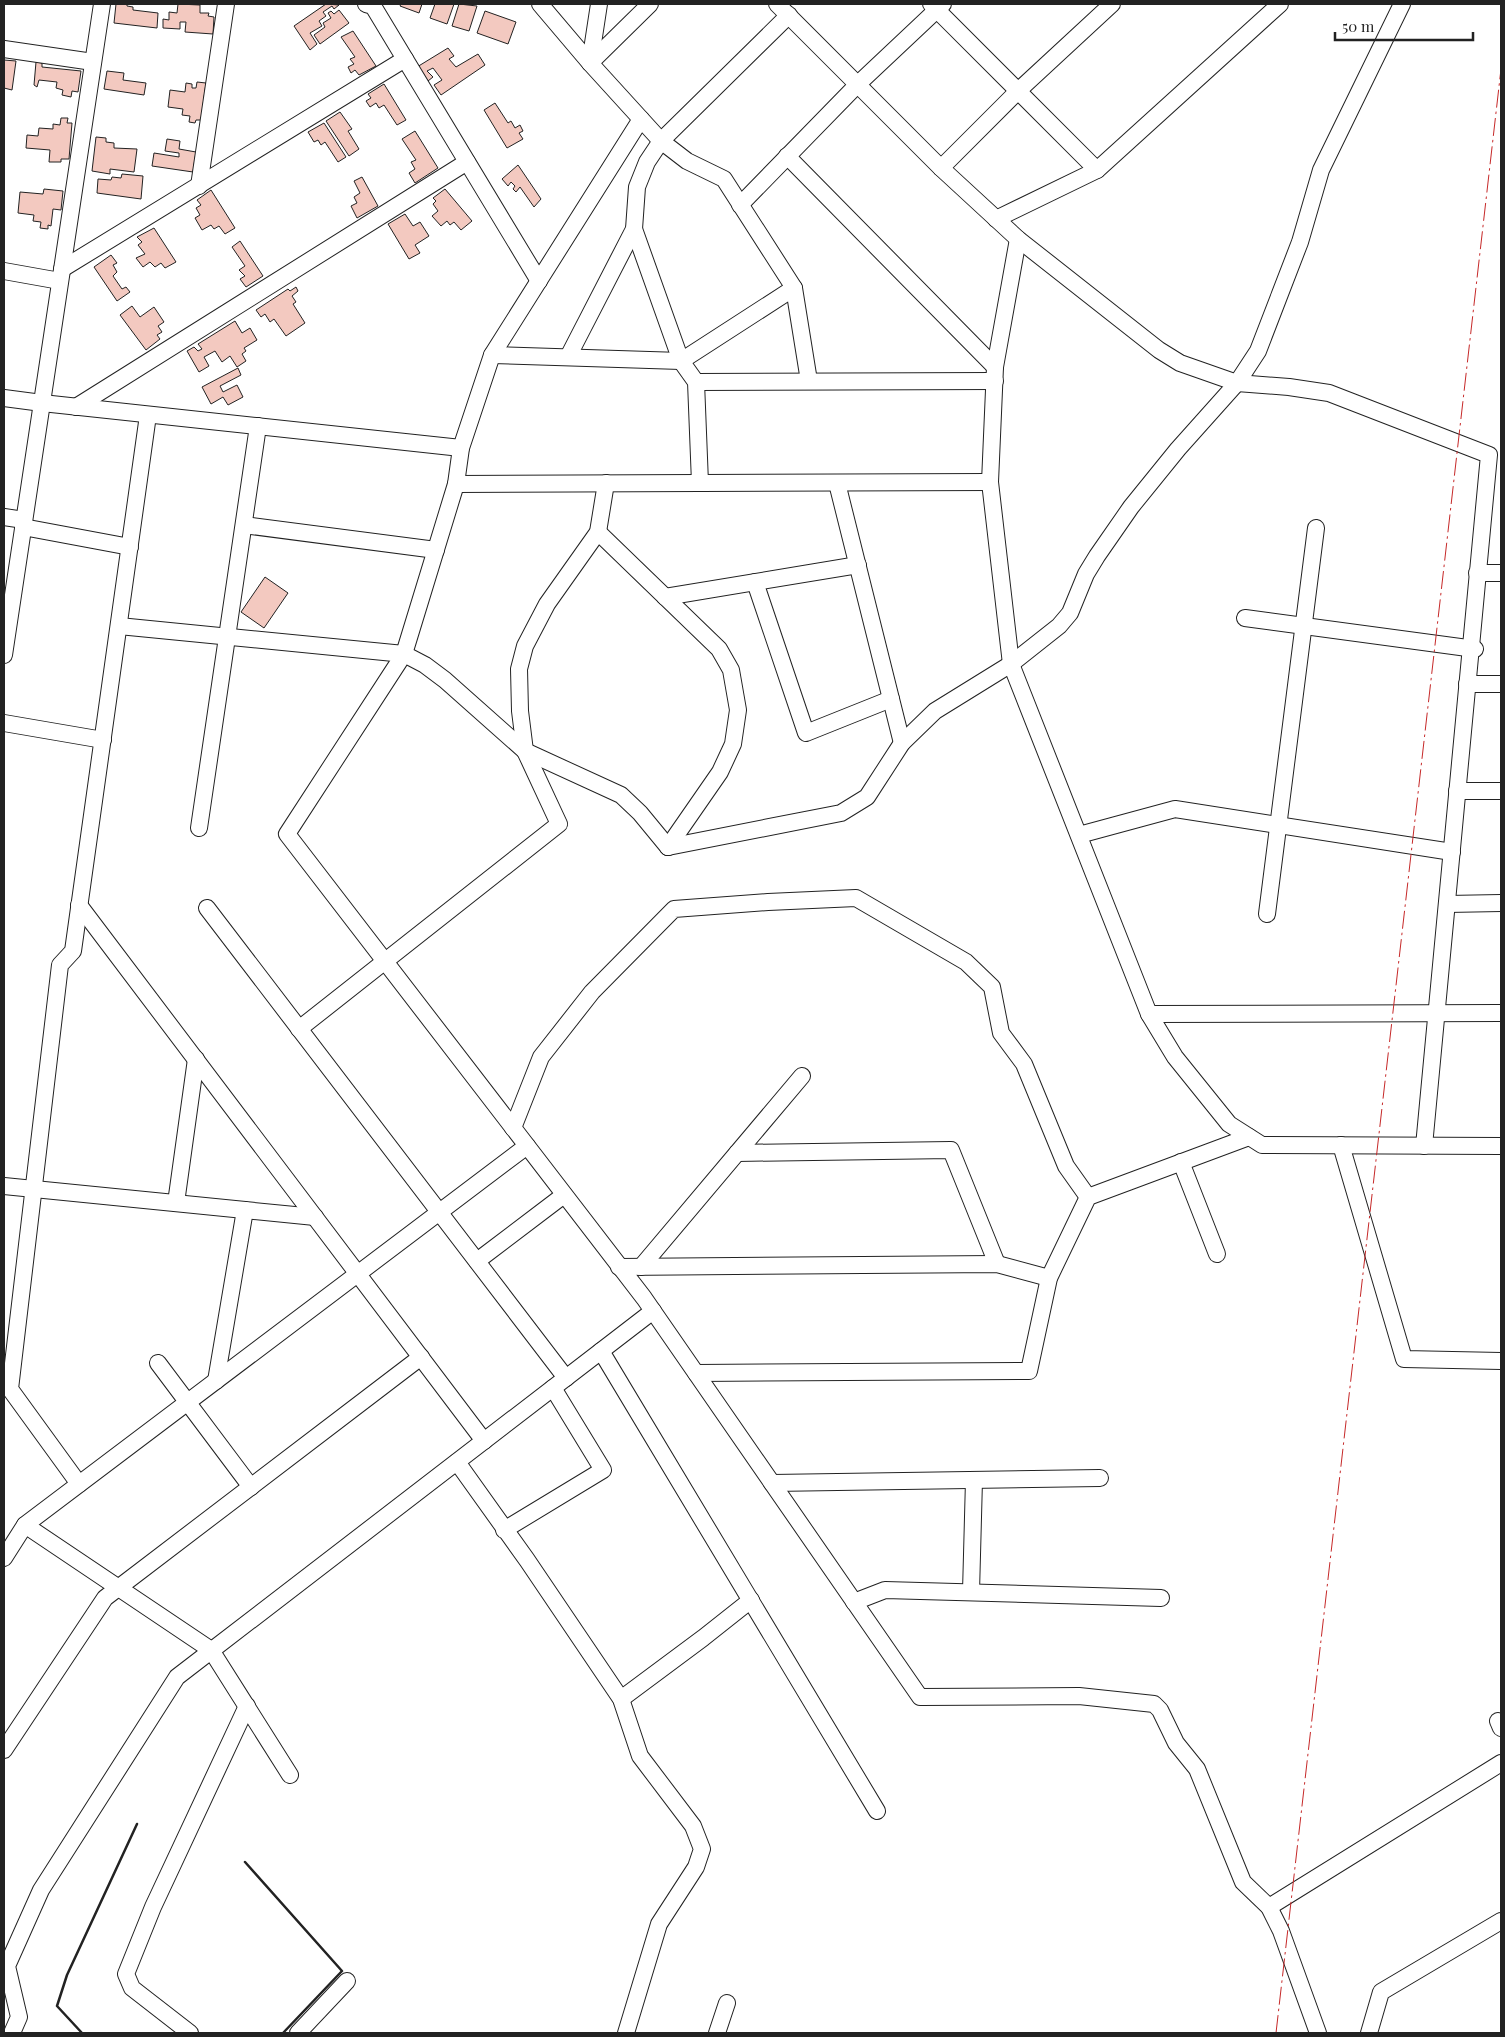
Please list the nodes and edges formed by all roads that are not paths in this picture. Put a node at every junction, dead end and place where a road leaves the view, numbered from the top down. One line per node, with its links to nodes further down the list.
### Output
1 (102, 4): 14 (street)
2 (226, 4): 24 (street)
3 (539, 4): 15 (street)
4 (599, 4): 15 (street)
5 (650, 4): 15 (street)
6 (1112, 4): 17 (street)
7 (1280, 4): 23 (street)
8 (1402, 4): 39 (street)
9 (371, 5): 13 (street)
10 (937, 6): 16 (street); 17 (street)
11 (783, 10): 16 (street); 19 (street)
12 (4, 48): 14 (street)
13 (405, 59): 21 (street); 24 (street)
14 (93, 62): 30 (street)
15 (590, 63): 18 (street)
16 (858, 84): 20 (street); 22 (street)
17 (1018, 91): 22 (street); 23 (street)
18 (641, 119): 19 (street); 31 (street)
19 (661, 141): 25 (street); 27 (street)
20 (787, 156): 25 (street); 36 (street)
21 (467, 162): 31 (street); 42 (street)
22 (941, 168): 26 (street)
23 (1097, 170): 26 (street)
24 (199, 186): 30 (street)
25 (740, 204): 32 (street)
26 (996, 219): 28 (street)
27 (634, 229): 34 (street); 35 (street)
28 (1018, 239): 36 (street); 39 (street)
29 (4, 271): 30 (street)
30 (61, 275): 41 (street)
31 (540, 281): 33 (street)
32 (794, 288): 35 (street); 37 (street)
33 (492, 355): 34 (street); 45 (street)
34 (568, 357): 35 (street)
35 (681, 361): 38 (street)
36 (995, 374): 37 (street); 47 (street)
37 (809, 381): 38 (street)
38 (696, 382): 48 (street)
39 (1237, 383): 46 (street); 72 (street)
40 (4, 398): 41 (street)
41 (42, 403): 42 (street); 53 (street)
42 (76, 407): 43 (street)
43 (148, 415): 44 (street); 57 (street)
44 (258, 426): 45 (street); 54 (street)
45 (461, 448): 50 (street)
46 (1494, 462): 60 (street)
47 (990, 482): 49 (street); 72 (street)
48 (700, 483): 49 (street); 51 (street)
49 (837, 483): 59 (street)
50 (456, 484): 51 (street); 58 (street)
51 (606, 484): 56 (street)
52 (4, 517): 53 (street)
53 (23, 524): 57 (street); 64 (street)
54 (244, 526): 58 (street); 68 (street)
55 (1316, 528): 67 (street)
56 (598, 532): 63 (street); 79 (street)
57 (130, 547): 66 (street)
58 (436, 550): 70 (street)
59 (858, 565): 62 (street); 75 (street)
60 (1478, 573): 61 (street); 69 (street)
61 (1501, 573)
62 (755, 582): 63 (street); 75 (street)
63 (665, 597): 85 (street)
64 (7, 617): 71 (street)
65 (1244, 618): 67 (street)
66 (119, 626): 68 (street); 77 (street)
67 (1304, 626): 69 (street); 82 (street)
68 (227, 637): 70 (street); 83 (street)
69 (1473, 649): 73 (street)
70 (404, 654): 79 (street); 92 (street)
71 (4, 656)
72 (1011, 664): 78 (street); 84 (street)
73 (1467, 684): 74 (street); 80 (street)
74 (1501, 684)
75 (891, 699): 78 (street)
76 (4, 723): 77 (street)
77 (103, 740): 89 (street)
78 (902, 743): 85 (street)
79 (525, 751): 85 (street); 92 (street)
80 (1457, 791): 81 (street); 86 (street)
81 (1501, 791)
82 (1279, 825): 84 (street); 86 (street); 91 (street)
83 (199, 828)
84 (1079, 835): 95 (street)
85 (668, 847)
86 (1452, 852): 87 (street)
87 (1447, 904): 88 (street); 93 (street)
88 (1501, 904)
89 (79, 905): 97 (street); 108 (street)
90 (207, 908): 96 (street)
91 (1267, 914)
92 (385, 962): 96 (street); 99 (street)
93 (1437, 1013): 94 (street); 95 (street); 103 (street)
94 (1501, 1013)
95 (1149, 1014): 100 (street)
96 (299, 1029): 113 (street)
97 (196, 1060): 111 (street); 114 (street)
98 (802, 1076): 105 (street)
99 (513, 1128): 102 (street); 110 (street)
100 (1250, 1137): 101 (street); 106 (street)
101 (1341, 1145): 103 (street); 125 (street)
102 (527, 1146): 109 (street); 113 (street)
103 (1424, 1146): 104 (street)
104 (1501, 1146)
105 (738, 1152): 117 (street); 119 (street)
106 (1181, 1162): 110 (street); 115 (street)
107 (4, 1186): 108 (street)
108 (34, 1189): 111 (street); 136 (street)
109 (564, 1195): 116 (street); 118 (street)
110 (1088, 1197): 121 (street)
111 (176, 1203): 112 (street)
112 (245, 1210): 114 (street); 128 (street)
113 (439, 1212): 116 (street); 120 (street)
114 (315, 1217): 120 (street)
115 (1217, 1254)
116 (477, 1261): 129 (street)
117 (997, 1264): 119 (street); 121 (street)
118 (619, 1267): 119 (street); 122 (street)
119 (641, 1267)
120 (358, 1274): 124 (street); 128 (street)
121 (1049, 1278): 127 (street)
122 (653, 1311): 123 (street); 127 (street)
123 (602, 1351): 129 (street); 144 (street)
124 (421, 1357): 131 (street); 137 (street)
125 (1501, 1361)
126 (158, 1363): 130 (street)
127 (696, 1373): 135 (street)
128 (216, 1380): 130 (street)
129 (560, 1383): 131 (street); 139 (street)
130 (188, 1402): 136 (street); 137 (street)
131 (484, 1441): 132 (street)
132 (457, 1462): 139 (street); 146 (street)
133 (1100, 1478): 134 (street)
134 (974, 1480): 135 (street); 142 (street)
135 (772, 1483): 145 (street)
136 (79, 1484): 138 (street)
137 (251, 1487): 141 (street)
138 (25, 1525): 140 (street); 141 (street)
139 (504, 1530): 147 (street)
140 (4, 1558)
141 (118, 1588): 146 (street); 149 (street)
142 (971, 1592): 143 (street); 145 (street)
143 (1161, 1598)
144 (751, 1600): 147 (street); 152 (street)
145 (854, 1602): 153 (street)
146 (212, 1650): 148 (street); 157 (street)
147 (621, 1699): 160 (street)
148 (247, 1706): 151 (street); 158 (street)
149 (4, 1750)
150 (1501, 1764): 153 (street)
151 (290, 1775)
152 (877, 1811)
153 (1269, 1907): 162 (street)
154 (1501, 1921): 163 (street)
155 (347, 1981): 159 (street)
156 (728, 2003): 161 (street)
157 (12, 2033)
158 (190, 2033)
159 (298, 2033)
160 (626, 2033)
161 (717, 2033)
162 (1318, 2033)
163 (1369, 2033)

